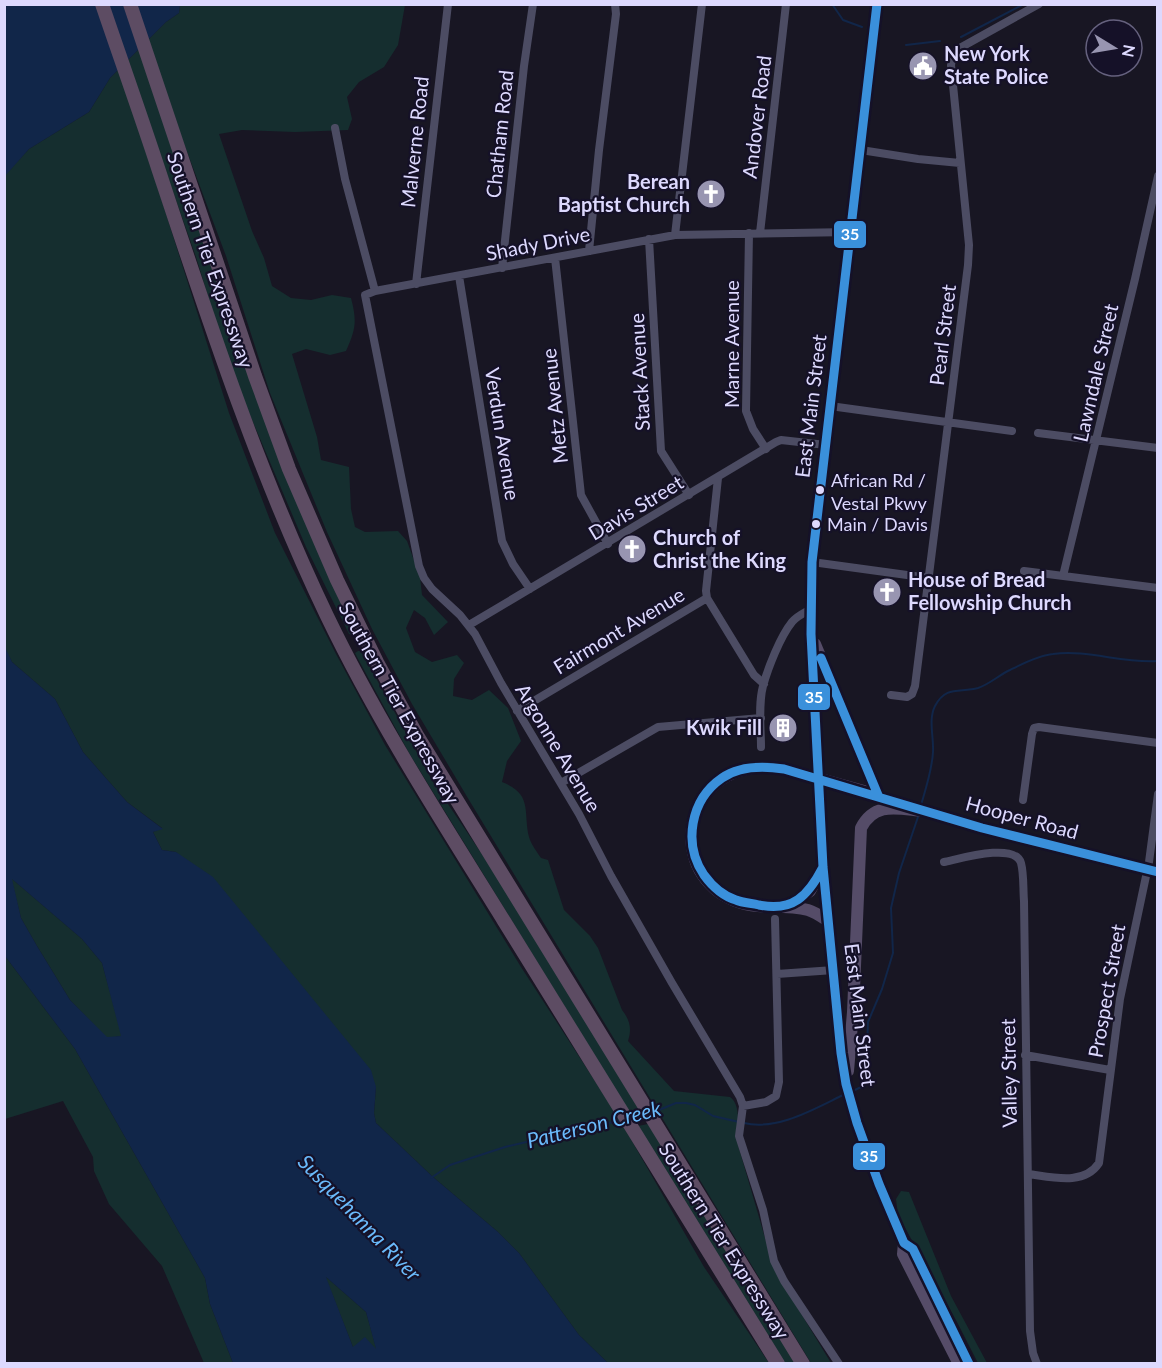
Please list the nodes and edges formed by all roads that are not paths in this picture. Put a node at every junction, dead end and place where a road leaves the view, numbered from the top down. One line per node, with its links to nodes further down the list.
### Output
1 (102, 4): 73 (highway, Southern Tier Expressway)
2 (130, 4): 74 (highway, Southern Tier Expressway)
3 (448, 4): 23 (street, Malverne Road)
4 (533, 4): 21 (street, Chatham Road)
5 (615, 4): 19 (street)
6 (702, 4): 17 (street)
7 (786, 4): 16 (street, Andover Road)
8 (877, 4): 11 (main road, East Main Street)
9 (1039, 4): 12 (street, Pearl Street)
10 (335, 128): 24 (street)
11 (861, 150): 12 (street); 14 (main road, East Main Street)
12 (960, 163): 26 (street, Pearl Street)
13 (1158, 176): 29 (street, Lawndale Street)
14 (851, 232): 16 (street, Shady Drive); 25 (main road, East Main Street)
15 (749, 233): 16 (street, Shady Drive); 17 (street, Shady Drive); 32 (street, Marne Avenue)
16 (760, 233)
17 (675, 235): 18 (street, Shady Drive)
18 (649, 239): 19 (street, Shady Drive); 34 (street, Stack Avenue)
19 (589, 251): 20 (street, Shady Drive)
20 (555, 258): 21 (street, Shady Drive); 35 (street, Metz Avenue)
21 (502, 268): 22 (street, Shady Drive)
22 (459, 276): 23 (street, Shady Drive); 41 (street, Verdun Avenue)
23 (416, 284): 24 (street, Shady Drive)
24 (375, 291): 44 (street, Argonne Avenue)
25 (830, 406): 26 (street); 30 (main road, East Main Street)
26 (949, 422): 27 (street); 39 (street, Pearl Street)
27 (1012, 431)
28 (1038, 434): 29 (street)
29 (1097, 441): 31 (street); 38 (street, Lawndale Street)
30 (826, 445): 32 (street, Davis Street); 36 (main road, East Main Street)
31 (1158, 448)
32 (766, 449): 33 (street, Davis Street)
33 (718, 478): 34 (street, Davis Street); 42 (street)
34 (689, 495): 35 (street, Davis Street)
35 (608, 544): 41 (street, Davis Street)
36 (812, 561): 39 (street); 43 (main road, East Main Street)
37 (1024, 571): 38 (street)
38 (1064, 576): 40 (street)
39 (929, 578): 47 (street, Pearl Street)
40 (1158, 588)
41 (530, 590): 44 (street, Davis Street)
42 (707, 598): 46 (street); 48 (street, Fairmont Avenue)
43 (811, 609): 45 (main road, East Main Street); 46 (street)
44 (469, 625): 48 (street, Argonne Avenue)
45 (811, 634): 54 (main road); 59 (main road, East Main Street)
46 (764, 684): 49 (street)
47 (891, 695)
48 (517, 711): 52 (street, Argonne Avenue)
49 (761, 718): 51 (street); 52 (street)
50 (1158, 743): 55 (street)
51 (761, 747)
52 (561, 783): 70 (street, Argonne Avenue)
53 (1158, 794): 60 (street, Prospect Street)
54 (878, 795): 56 (street); 62 (main road)
55 (1023, 800)
56 (896, 805): 57 (main road); 69 (main road)
57 (924, 811): 60 (street, Hooper Road)
58 (944, 862): 67 (street, Valley Street)
59 (823, 867): 62 (main road); 64 (main road, East Main Street)
60 (1147, 869): 61 (street, Hooper Road); 68 (street, Prospect Street)
61 (1158, 872)
62 (786, 907): 64 (main road)
63 (775, 919): 66 (street)
64 (828, 921): 65 (main road, East Main Street)
65 (834, 970): 66 (street); 69 (main road, East Main Street)
66 (777, 974): 70 (street)
67 (1025, 1055): 68 (street, Prospect Street); 71 (street, Valley Street)
68 (1110, 1070): 71 (street)
69 (846, 1084): 72 (main road, East Main Street)
70 (743, 1106): 75 (street)
71 (1028, 1174): 78 (street, Valley Street)
72 (904, 1243): 76 (main road); 77 (main road)
73 (778, 1364)
74 (803, 1364)
75 (839, 1364)
76 (959, 1364)
77 (969, 1364)
78 (1037, 1364)

